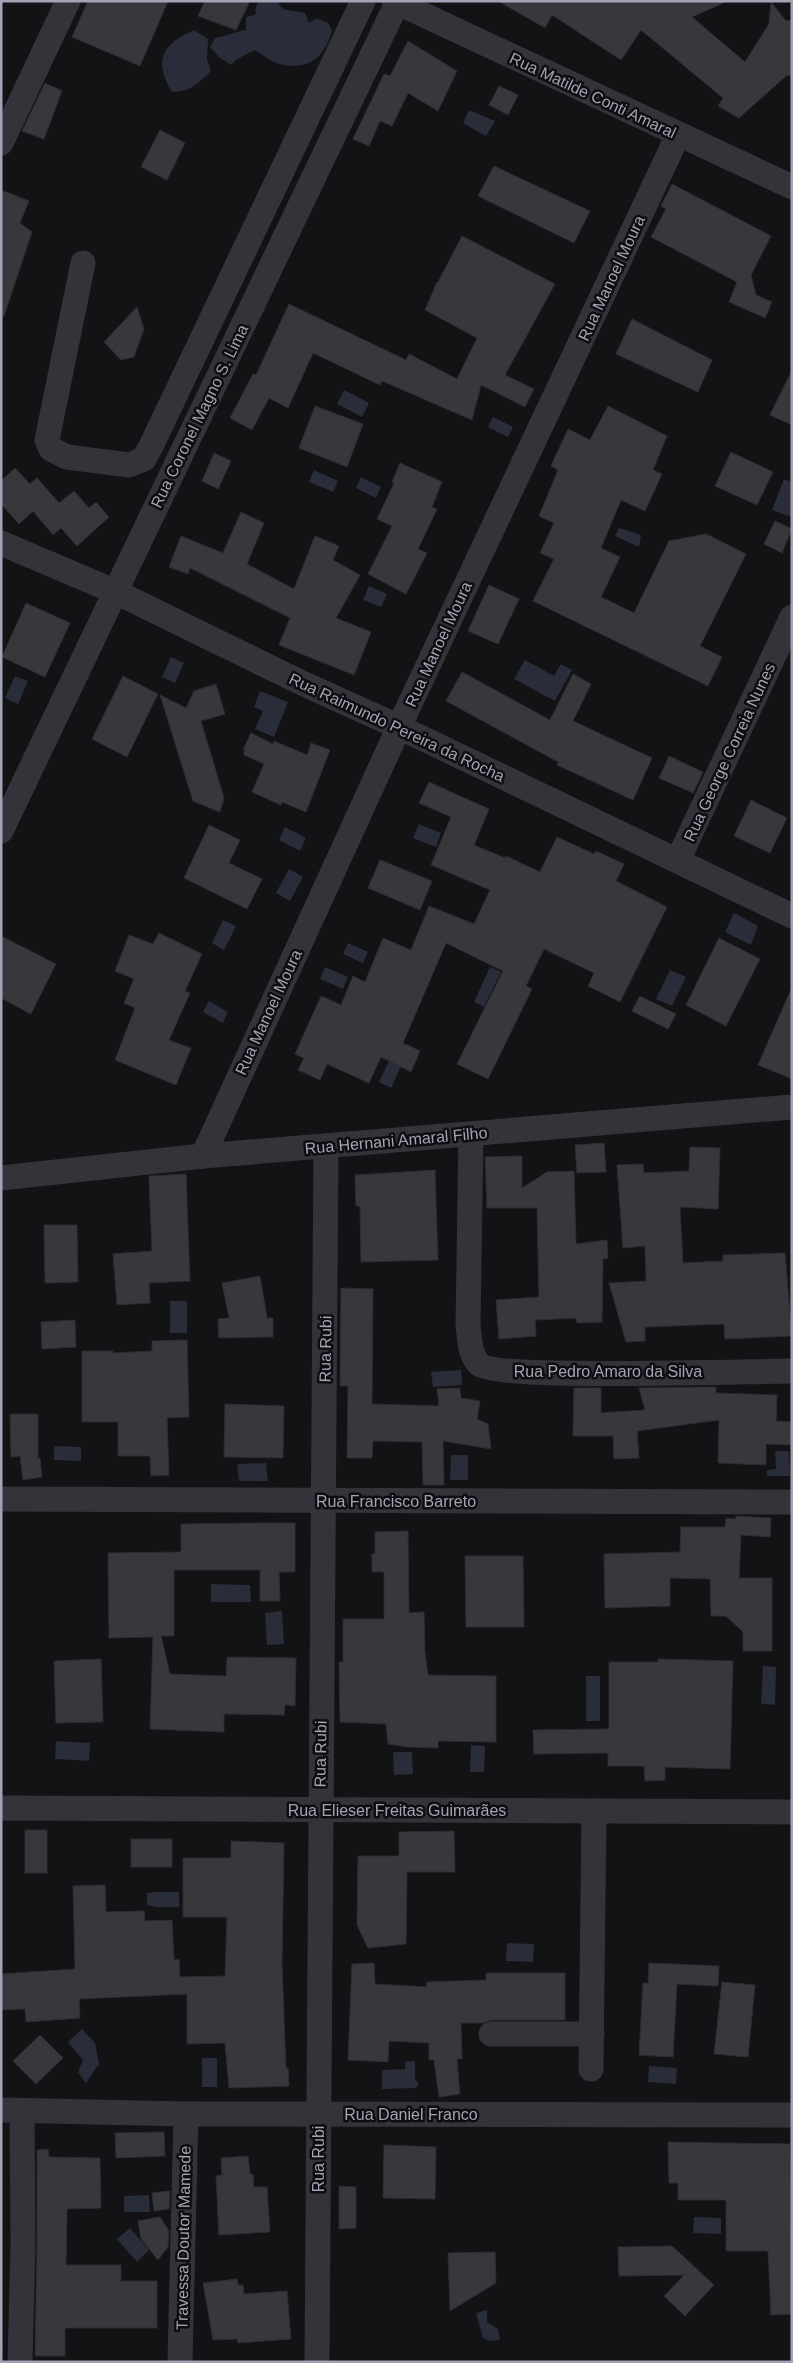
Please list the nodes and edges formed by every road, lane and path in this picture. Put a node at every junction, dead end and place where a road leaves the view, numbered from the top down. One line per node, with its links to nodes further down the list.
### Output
1 (68, 1): 5 (street)
2 (363, 1): 7 (street)
3 (396, 2): 4 (street, Rua Matilde Conti Amaral); 9 (street, Rua Coronel Magno S. Lima)
4 (678, 135): 6 (street, Rua Matilde Conti Amaral); 11 (street, Rua Manoel Moura)
5 (1, 143)
6 (792, 188)
7 (83, 263)
8 (1, 543): 9 (street, Rua Raimundo Pereira da Rocha)
9 (116, 592): 11 (street, Rua Raimundo Pereira da Rocha); 12 (street, Rua Coronel Magno S. Lima)
10 (792, 617): 13 (street, Rua George Correia Nunes)
11 (399, 727): 13 (street, Rua Raimundo Pereira da Rocha); 18 (street, Rua Manoel Moura)
12 (1, 831)
13 (678, 860): 14 (street, Rua Raimundo Pereira da Rocha)
14 (792, 916)
15 (792, 1107): 16 (street, Rua Hernani Amaral Filho)
16 (471, 1134): 17 (street, Rua Hernani Amaral Filho); 20 (street, Rua Pedro Amaro da Silva)
17 (326, 1146): 18 (street, Rua Hernani Amaral Filho); 22 (street, Rua Rubi)
18 (203, 1156): 19 (street, Rua Hernani Amaral Filho)
19 (1, 1178)
20 (792, 1371)
21 (1, 1499): 22 (street, Rua Francisco Barreto)
22 (323, 1500): 23 (street, Rua Francisco Barreto); 25 (street, Rua Rubi)
23 (792, 1502)
24 (1, 1808): 25 (street, Rua Elieser Freitas Guimarães)
25 (320, 1809): 26 (street, Rua Elieser Freitas Guimarães); 33 (street, Rua Rubi)
26 (594, 1811): 27 (street, Rua Elieser Freitas Guimarães); 29 (street)
27 (792, 1812)
28 (491, 2034): 29 (street)
29 (592, 2034): 30 (street)
30 (591, 2069)
31 (12, 2111): 32 (street, Rua Daniel Franco); 35 (street)
32 (186, 2114): 33 (street, Rua Daniel Franco); 36 (street, Travessa Doutor Mamede)
33 (318, 2114): 34 (street, Rua Daniel Franco); 37 (street, Rua Rubi)
34 (792, 2116)
35 (20, 2362)
36 (180, 2362)
37 (317, 2362)

